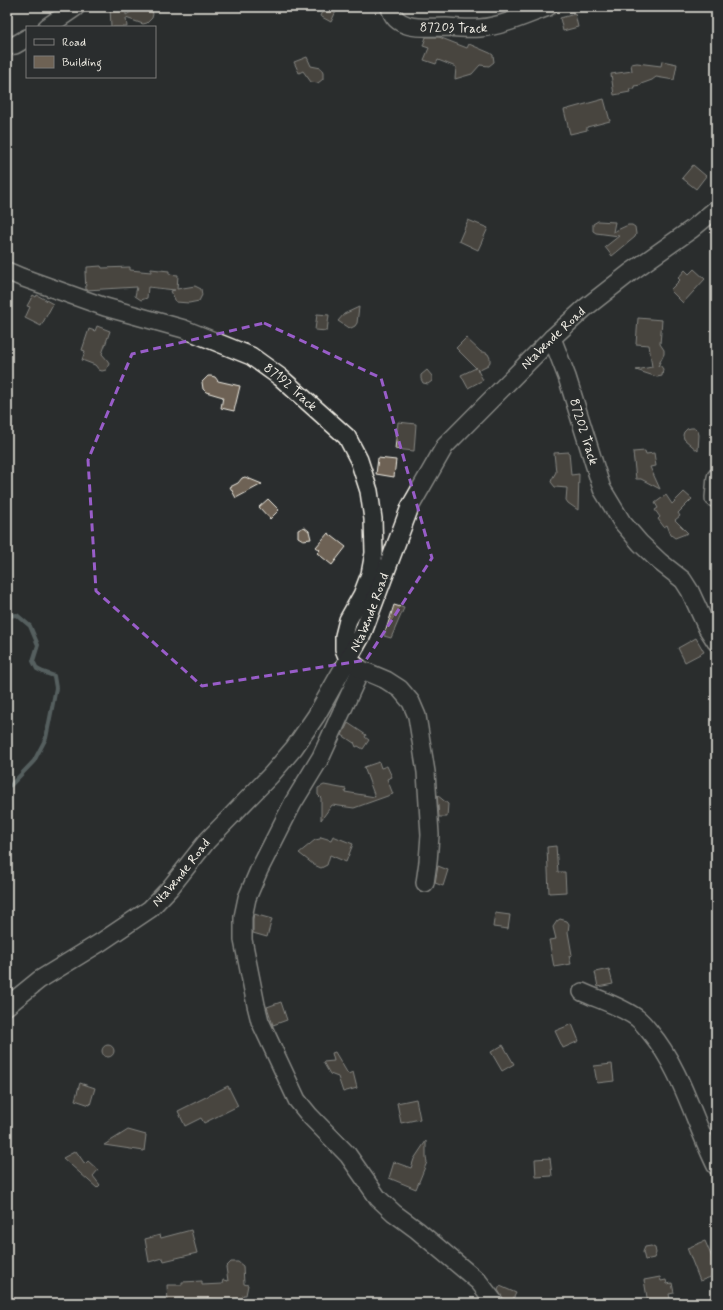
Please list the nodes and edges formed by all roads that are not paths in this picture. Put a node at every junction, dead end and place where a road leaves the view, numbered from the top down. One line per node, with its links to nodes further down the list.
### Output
1 (76, 7): 4 (street)
2 (390, 7): 3 (street, 87203 Track)
3 (548, 7)
4 (48, 26)
5 (26, 38): 6 (street)
6 (7, 46)
7 (716, 209): 9 (street, Ntabende Road)
8 (7, 271): 13 (street, 87192 Track)
9 (552, 338): 12 (street, 87202 Track); 13 (street, Ntabende Road)
10 (716, 477): 11 (street)
11 (714, 498)
12 (716, 642)
13 (354, 664): 14 (street); 16 (street, Ntabende Road); 18 (street)
14 (425, 883)
15 (582, 992): 17 (street)
16 (7, 1006)
17 (716, 1166)
18 (495, 1303)

